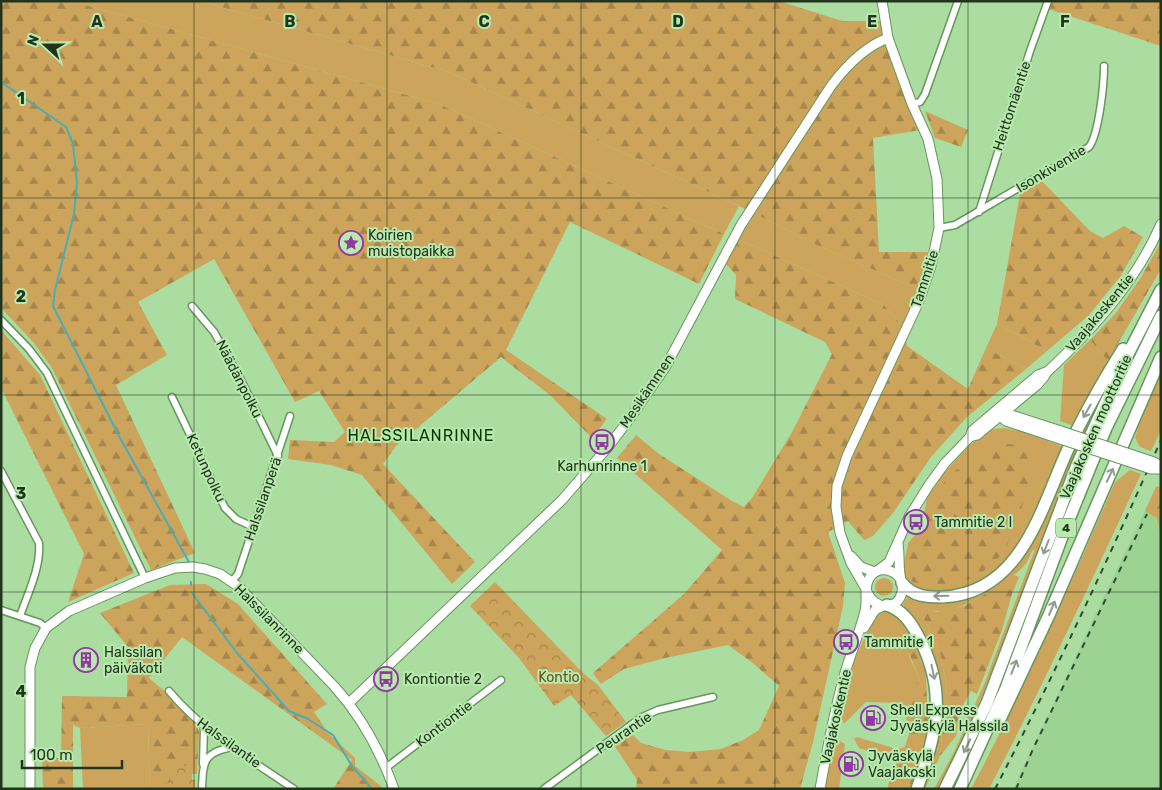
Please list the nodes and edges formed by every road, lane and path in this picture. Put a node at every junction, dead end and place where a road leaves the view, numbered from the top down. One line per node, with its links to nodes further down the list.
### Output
1 (882, 1): 4 (street, Tammitie)
2 (958, 1): 6 (street)
3 (1048, 1): 7 (street, Heittomäentie)
4 (888, 38): 6 (street, Tammitie); 39 (street, Mesikämmen)
5 (1104, 66): 7 (street, Isonkiventie)
6 (912, 104): 9 (street, Tammitie)
7 (979, 212): 9 (street, Isonkiventie)
8 (1161, 224): 17 (street, Vaajakoskentie)
9 (939, 228): 25 (street, Tammitie)
10 (1161, 290): 14 (highway, Vaajakosken moottoritie / 4)
11 (192, 306): 20 (street, Näädänpolku)
12 (1161, 316): 41 (highway, Vaajakosken moottoritie / 4, one-way to 12)
13 (1, 320): 27 (street)
14 (1141, 325): 29 (highway, one-way to 29); 52 (highway, Vaajakosken moottoritie / 4, one-way to 52)
15 (1161, 357): 19 (highway)
16 (172, 397): 23 (street, Ketunpolku)
17 (1001, 412): 19 (street, bridge); 24 (street, Vaajakoskentie)
18 (290, 416): 20 (street, Halssilanperä)
19 (1119, 454): 21 (street, bridge); 41 (highway, one-way to 19)
20 (278, 456): 23 (street, Halssilanperä)
21 (1161, 467)
22 (1, 471): 33 (street)
23 (253, 527): 28 (street, Halssilanperä)
24 (898, 544): 26 (street, Vaajakoskentie); 29 (street, Vaajakoskentie)
25 (846, 549): 26 (street, Tammitie); 30 (street, Tammitie)
26 (876, 571): 29 (street); 30 (street)
27 (145, 578): 28 (street, Halssilanrinne); 34 (street, Halssilanrinne)
28 (232, 582): 39 (street, Halssilanrinne)
29 (901, 582): 31 (street)
30 (866, 590): 31 (street); 35 (street, Vaajakoskentie)
31 (885, 606): 35 (street, Vaajakoskentie); 51 (highway, one-way to 51)
32 (1, 610): 33 (street)
33 (20, 616): 34 (street)
34 (46, 628): 45 (street)
35 (854, 645): 50 (street, Vaajakoskentie)
36 (501, 680): 44 (street, Kontiontie)
37 (169, 691): 40 (street, Halssilantie)
38 (713, 697): 49 (street, Peurantie)
39 (349, 702): 44 (street, Halssilanrinne)
40 (204, 727): 42 (street, Halssilantie); 43 (street)
41 (981, 744): 53 (highway, Vaajakosken moottoritie / 4)
42 (233, 747): 43 (street); 47 (street, Halssilantie)
43 (203, 765): 46 (street)
44 (386, 767): 48 (street, Halssilanrinne)
45 (30, 789)
46 (202, 789)
47 (294, 789)
48 (394, 789)
49 (544, 789)
50 (820, 789)
51 (917, 789)
52 (945, 789)
53 (960, 789)

